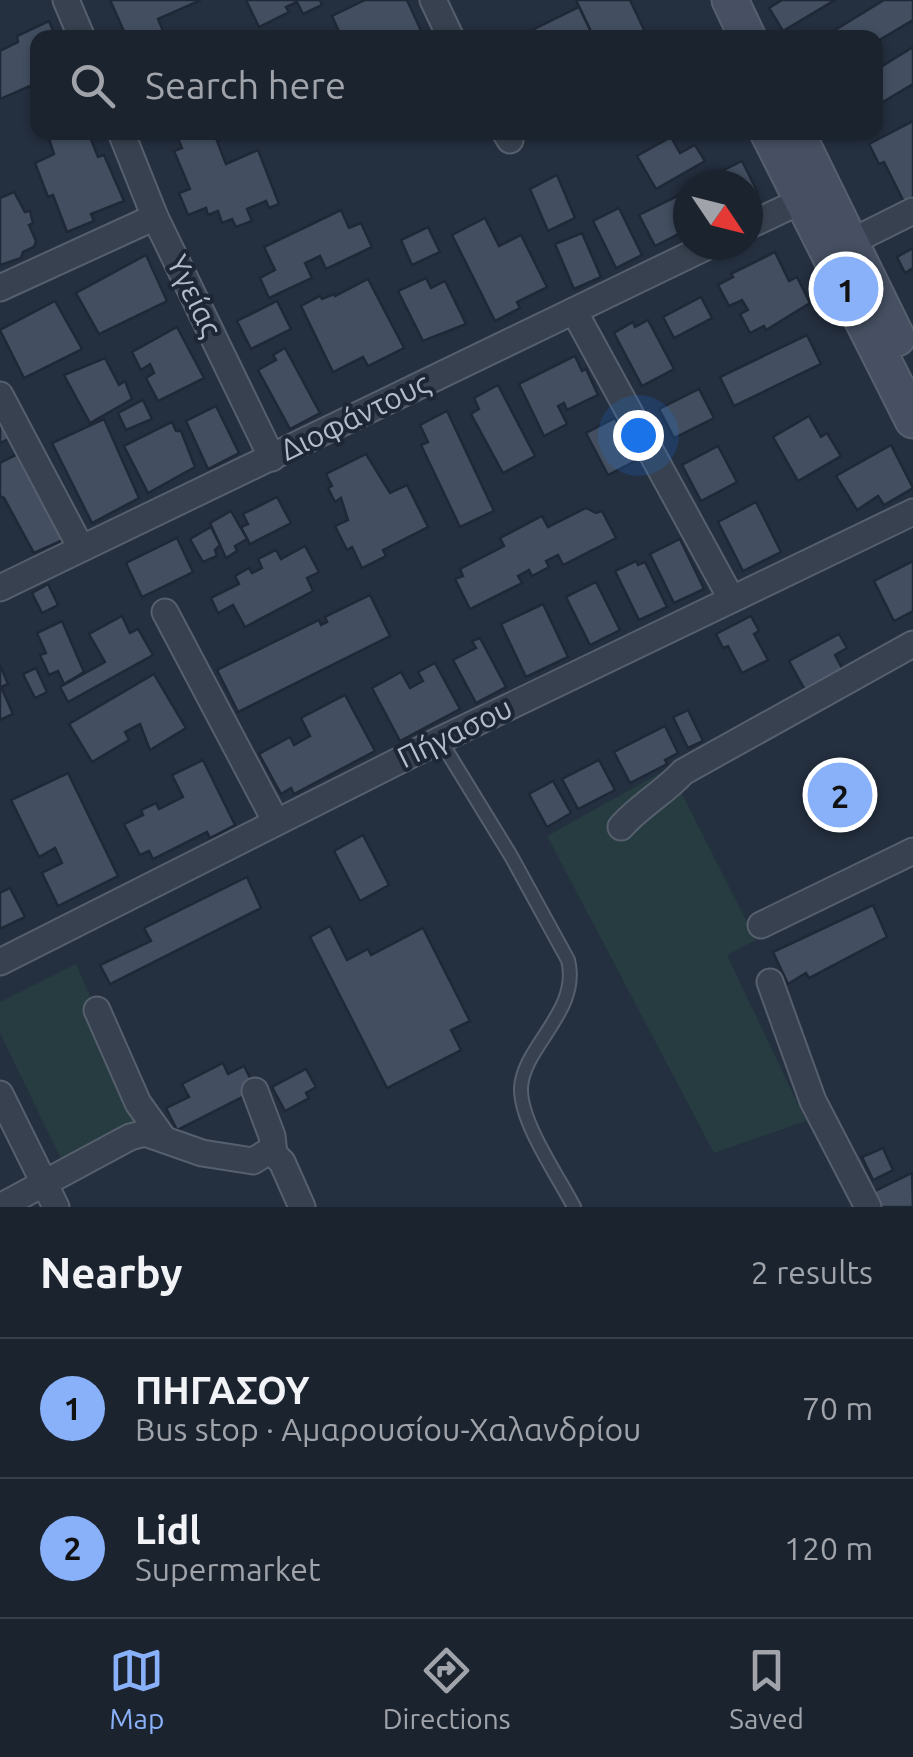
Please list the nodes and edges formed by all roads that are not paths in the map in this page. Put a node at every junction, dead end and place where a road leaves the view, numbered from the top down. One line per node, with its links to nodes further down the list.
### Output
1 (66, 0): 5 (street)
2 (433, 0): 6 (street)
3 (703, 0): 7 (street)
4 (730, 0): 8 (street)
5 (79, 30)
6 (447, 30)
7 (717, 30)
8 (744, 30)
9 (123, 140): 14 (street, Υγείας)
10 (772, 140): 12 (street)
11 (800, 140): 16 (street)
12 (801, 201): 15 (street); 22 (street)
13 (913, 212): 16 (street)
14 (155, 216): 18 (street); 23 (street, Υγείας)
15 (763, 219)
16 (851, 242): 20 (street)
17 (679, 260): 19 (street, Διοφάντους)
18 (0, 288)
19 (574, 311): 23 (street, Διοφάντους); 27 (street)
20 (913, 371)
21 (0, 395): 25 (street)
22 (913, 420)
23 (272, 458): 25 (street, Διοφάντους)
24 (913, 512): 27 (street, Πήγασου)
25 (82, 548): 26 (street, Διοφάντους)
26 (0, 588)
27 (731, 598): 30 (street, Πήγασου)
28 (165, 612): 31 (street)
29 (913, 644): 32 (street)
30 (440, 740): 31 (street, Πήγασου); 45 (lane)
31 (276, 822): 35 (street, Πήγασου)
32 (621, 827)
33 (913, 851): 34 (street)
34 (760, 925)
35 (0, 962)
36 (770, 982): 46 (street)
37 (97, 1010): 40 (street)
38 (255, 1091): 41 (street)
39 (0, 1094): 42 (street)
40 (164, 1138): 41 (street); 42 (street)
41 (274, 1154): 44 (street)
42 (51, 1195): 43 (street)
43 (0, 1207)
44 (302, 1207)
45 (574, 1207)
46 (868, 1207)

